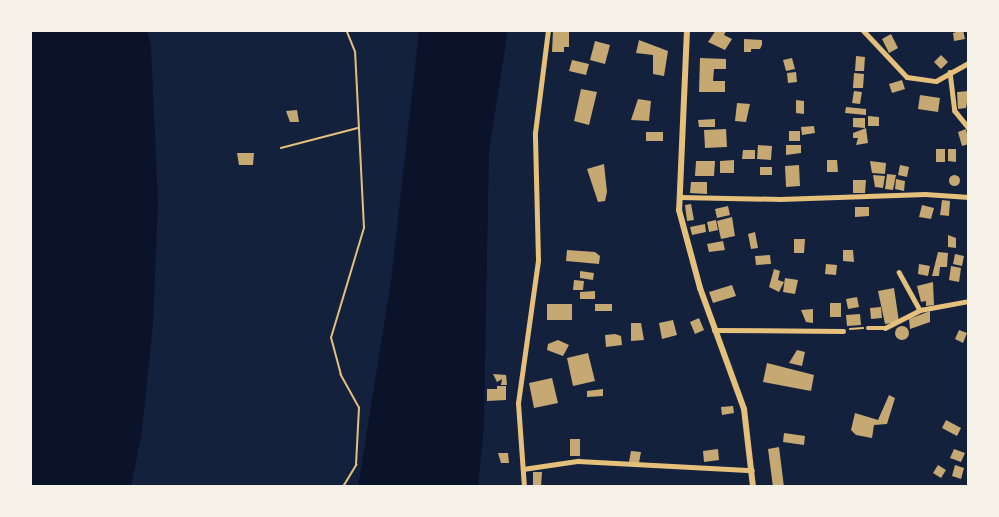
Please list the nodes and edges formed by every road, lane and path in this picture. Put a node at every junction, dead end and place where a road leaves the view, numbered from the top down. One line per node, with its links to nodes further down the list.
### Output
1 (346, 30): 7 (path)
2 (548, 30): 18 (street)
3 (687, 30): 10 (street)
4 (863, 30): 6 (street)
5 (969, 63): 6 (street)
6 (950, 72): 8 (street)
7 (358, 128): 9 (path); 20 (path)
8 (969, 128)
9 (281, 148)
10 (679, 197): 11 (street); 16 (street)
11 (969, 197)
12 (899, 272): 14 (street)
13 (969, 301): 14 (street)
14 (920, 310): 15 (street)
15 (868, 328): 17 (path)
16 (714, 330): 17 (street); 19 (street)
17 (843, 331)
18 (523, 469): 19 (street); 21 (street)
19 (752, 470): 22 (street)
20 (343, 487)
21 (524, 487)
22 (753, 487)

